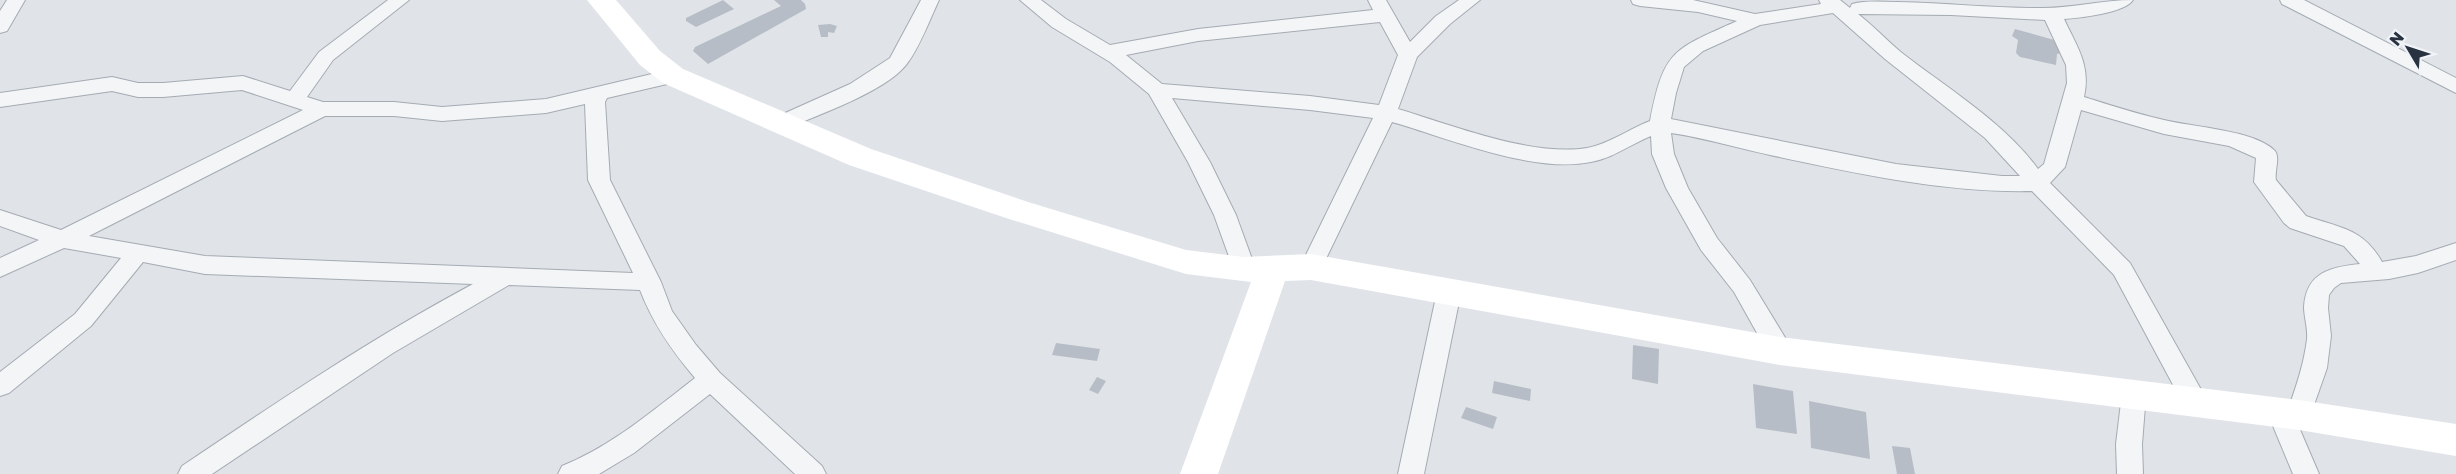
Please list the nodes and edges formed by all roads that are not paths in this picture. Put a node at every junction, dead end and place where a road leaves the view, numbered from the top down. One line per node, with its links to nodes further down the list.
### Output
1 (16, 0): 14 (street)
2 (400, 0): 21 (street)
3 (601, 0): 17 (street)
4 (930, 0): 26 (street)
5 (1029, 0): 15 (street)
6 (1471, 0): 16 (street)
7 (1640, 0): 13 (street)
8 (2124, 0): 12 (street)
9 (2289, 0): 18 (street)
10 (1382, 8): 15 (street); 16 (street)
11 (1848, 8): 12 (street); 13 (street); 28 (street)
12 (2052, 15): 23 (street)
13 (1755, 20): 27 (street)
14 (0, 27)
15 (1107, 52): 19 (street)
16 (1408, 55): 25 (street)
17 (674, 76): 20 (street); 26 (street)
18 (2456, 86)
19 (1157, 90): 25 (street); 35 (street)
20 (598, 96): 24 (street); 38 (street)
21 (295, 99): 22 (street); 24 (street)
22 (0, 100)
23 (2074, 101): 28 (street); 36 (street)
24 (322, 109): 30 (street)
25 (1386, 113): 27 (street); 33 (street)
26 (781, 123): 35 (street)
27 (1660, 125): 28 (street); 40 (street)
28 (2037, 183): 44 (street)
29 (0, 218): 30 (street)
30 (61, 239): 32 (street); 34 (street)
31 (2456, 251): 36 (street)
32 (138, 253): 37 (street); 42 (street)
33 (1311, 267): 35 (street); 39 (street)
34 (0, 268)
35 (1258, 270): 50 (street)
36 (2375, 271): 45 (street)
37 (505, 276): 38 (street); 47 (street)
38 (649, 282): 41 (street)
39 (1449, 291): 40 (street); 51 (street)
40 (1780, 351): 43 (street)
41 (711, 380): 48 (street); 49 (street)
42 (0, 386)
43 (2134, 393): 44 (street); 52 (street)
44 (2195, 402): 45 (street)
45 (2290, 415): 46 (street); 53 (street)
46 (2456, 440)
47 (191, 474)
48 (571, 474)
49 (813, 474)
50 (1199, 474)
51 (1411, 474)
52 (2130, 474)
53 (2306, 474)

